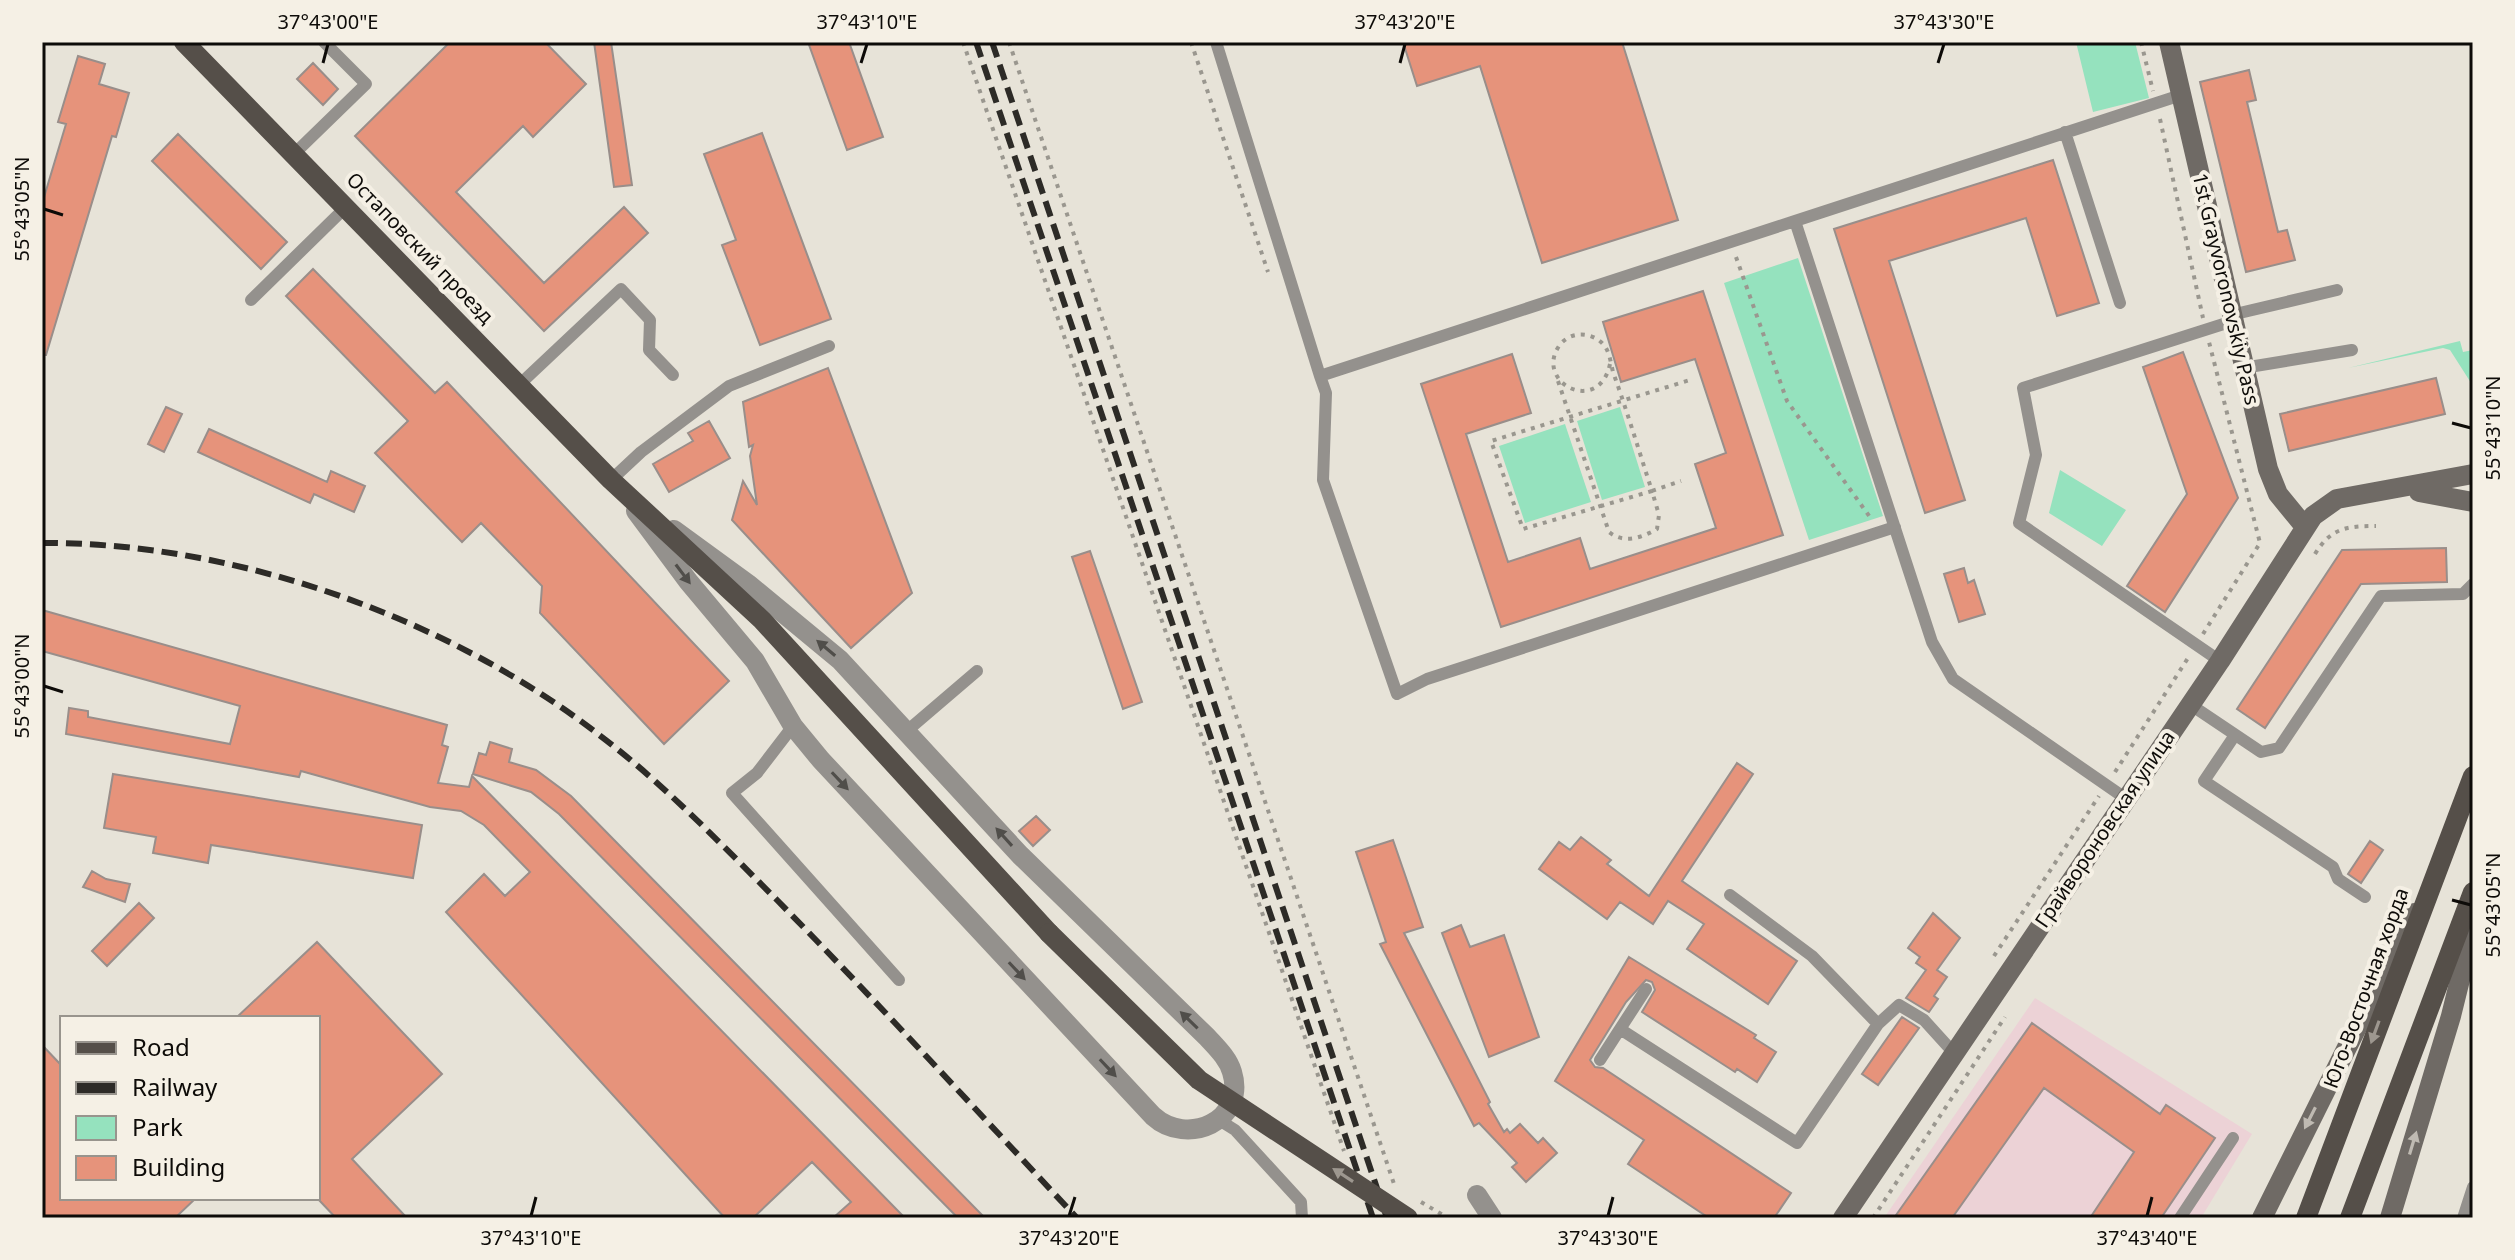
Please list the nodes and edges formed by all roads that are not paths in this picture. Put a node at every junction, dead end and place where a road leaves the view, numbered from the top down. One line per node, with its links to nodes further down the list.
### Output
1 (184, 42): 7 (main road, Остаповский проезд)
2 (324, 42): 7 (lane)
3 (1216, 42): 18 (lane)
4 (2169, 42): 5 (main road, 1st Grayvoronovskiy Pass)
5 (2181, 95): 6 (lane); 13 (main road, 1st Grayvoronovskiy Pass)
6 (2065, 132): 9 (lane); 12 (lane)
7 (295, 153): 8 (main road, Остаповский проезд)
8 (347, 206): 11 (lane); 19 (main road, Остаповский проезд)
9 (1795, 221): 18 (lane); 25 (lane)
10 (2337, 290): 13 (lane)
11 (251, 300)
12 (2120, 303)
13 (2232, 318): 16 (main road, 1st Grayvoronovskiy Pass); 28 (lane)
14 (829, 346): 21 (lane)
15 (2352, 350): 16 (lane)
16 (2243, 368): 26 (main road, 1st Grayvoronovskiy Pass)
17 (673, 375): 19 (lane)
18 (1320, 376): 25 (lane)
19 (519, 385): 21 (main road, Остаповский проезд)
20 (2473, 474): 22 (main road)
21 (616, 485): 24 (main road, Остаповский проезд); 31 (street, one-way to 31)
22 (2400, 490): 23 (main road); 26 (main road, Грайвороновская улица)
23 (2473, 502)
24 (648, 512): 32 (street, one-way to 24); 52 (main road, Остаповский проезд, one-way to 24, bridge)
25 (1895, 527): 35 (lane)
26 (2305, 527): 28 (main road, Грайвороновская улица)
27 (2473, 584): 33 (lane)
28 (2220, 661): 30 (main road, Грайвороновская улица)
29 (977, 671): 32 (lane)
30 (2191, 705): 33 (lane); 35 (main road, Грайвороновская улица)
31 (793, 726): 41 (lane); 47 (street, one-way to 47)
32 (908, 730): 47 (street, one-way to 32)
33 (2235, 735): 39 (lane)
34 (2473, 776): 36 (main road, Юго-Восточная хорда)
35 (2125, 798): 45 (main road, Грайвороновская улица)
36 (2434, 873): 56 (main road, one-way to 56); 57 (main road, Юго-Восточная хорда, one-way to 57)
37 (2473, 892): 58 (main road)
38 (1730, 895): 43 (lane)
39 (2365, 897)
40 (2473, 927): 59 (main road, one-way to 40)
41 (899, 980)
42 (1646, 989): 44 (lane)
43 (1878, 1024): 44 (lane); 45 (lane)
44 (1620, 1029): 46 (lane)
45 (1953, 1052): 54 (main road, Грайвороновская улица)
46 (1600, 1060)
47 (1219, 1120): 51 (lane)
48 (2233, 1138): 55 (lane)
49 (2473, 1187): 60 (lane)
50 (1477, 1195): 53 (street)
51 (1302, 1218)
52 (1408, 1218)
53 (1492, 1218)
54 (1843, 1218)
55 (2180, 1218)
56 (2262, 1218)
57 (2306, 1218)
58 (2350, 1218)
59 (2390, 1218)
60 (2463, 1218)

